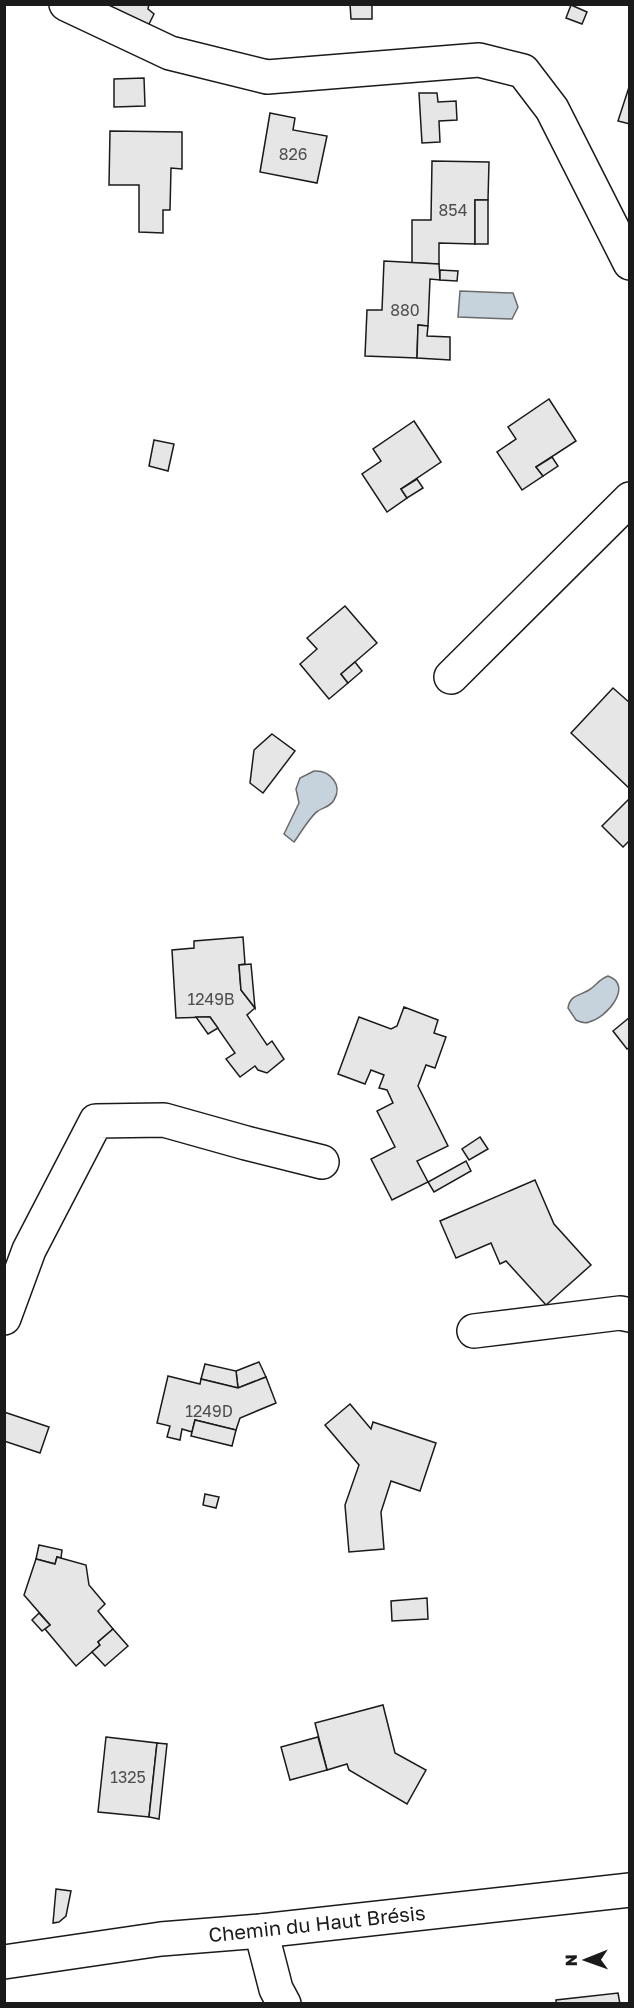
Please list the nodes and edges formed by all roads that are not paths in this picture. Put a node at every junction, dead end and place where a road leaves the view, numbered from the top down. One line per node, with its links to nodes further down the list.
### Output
1 (66, 4): 2 (street)
2 (630, 263)
3 (630, 499): 4 (street)
4 (451, 677)
5 (322, 1162): 7 (street)
6 (630, 1315): 8 (street)
7 (4, 1318)
8 (474, 1331)
9 (630, 1890): 10 (street, Chemin du Haut Brésis)
10 (261, 1931): 11 (street, Chemin du Haut Brésis); 12 (street)
11 (4, 1962)
12 (284, 2004)

